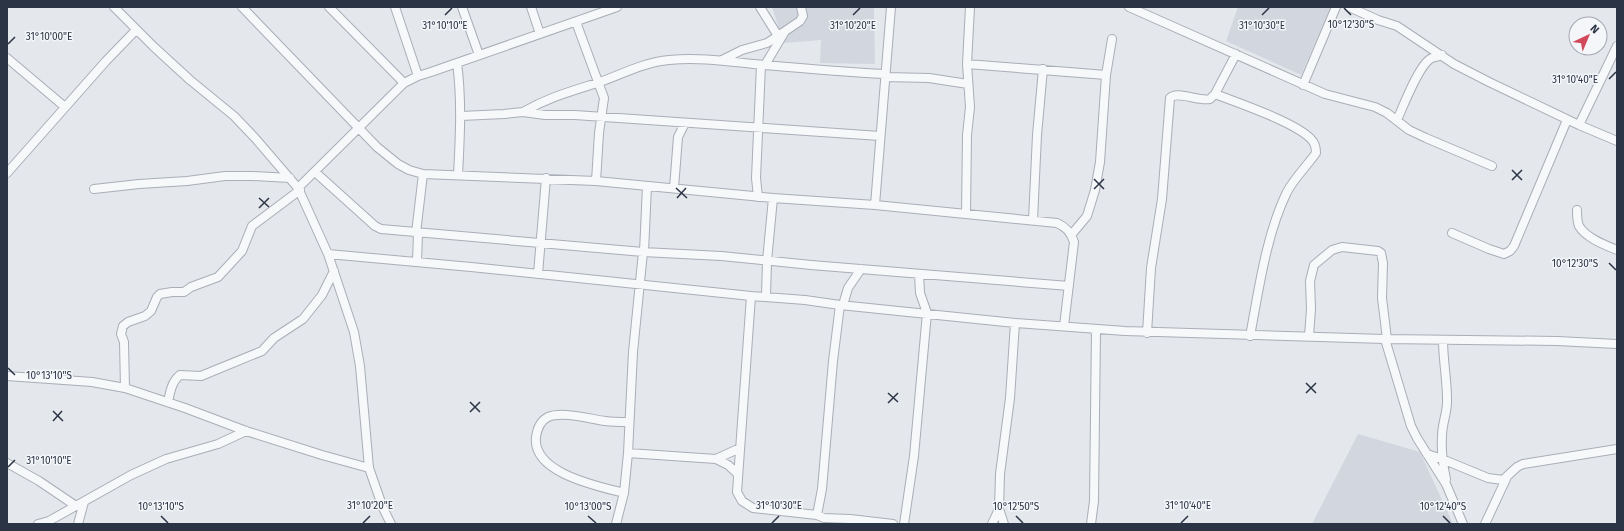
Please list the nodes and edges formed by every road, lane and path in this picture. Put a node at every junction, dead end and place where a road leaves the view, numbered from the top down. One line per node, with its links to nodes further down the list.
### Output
1 (114, 7): 17 (street)
2 (242, 7): 47 (street)
3 (329, 7): 35 (street)
4 (396, 7): 32 (street)
5 (462, 7): 23 (street)
6 (531, 7): 18 (street)
7 (617, 7): 15 (street)
8 (760, 7): 19 (street)
9 (801, 7): 19 (street)
10 (890, 7): 33 (street)
11 (970, 7): 28 (street)
12 (1129, 7): 22 (street)
13 (1336, 7): 37 (street)
14 (1350, 7): 24 (street)
15 (601, 10): 16 (street)
16 (576, 22): 18 (street); 34 (street)
17 (136, 30): 39 (street); 56 (street)
18 (540, 34): 23 (street)
19 (781, 34): 26 (street); 29 (street)
20 (1112, 39): 31 (street)
21 (1617, 46): 46 (street)
22 (1236, 54): 37 (street); 38 (street)
23 (479, 55): 27 (street)
24 (1442, 56): 43 (street); 44 (street)
25 (7, 58): 39 (street)
26 (721, 60): 29 (street); 34 (street)
27 (457, 63): 32 (street); 41 (street)
28 (967, 64): 30 (street); 36 (street)
29 (763, 65): 33 (street); 48 (street)
30 (1043, 69): 31 (street); 68 (street)
31 (1106, 75): 71 (street)
32 (418, 76): 35 (street)
33 (885, 76): 36 (street); 49 (street)
34 (599, 82): 40 (street); 42 (street)
35 (404, 83): 47 (street)
36 (968, 84): 67 (street)
37 (1303, 85): 43 (street)
38 (1215, 94): 91 (street); 92 (street)
39 (65, 107): 53 (street)
40 (523, 112): 41 (street); 42 (street)
41 (461, 116): 55 (street)
42 (601, 117): 45 (street); 58 (street)
43 (1397, 120): 51 (street)
44 (1567, 120): 46 (street); 70 (street)
45 (685, 123): 48 (street); 60 (street)
46 (1579, 125): 50 (street)
47 (359, 127): 52 (street); 54 (street)
48 (758, 128): 49 (street); 63 (street)
49 (880, 136): 65 (street)
50 (1617, 141)
51 (1492, 166)
52 (315, 172): 62 (street); 69 (street)
53 (7, 173)
54 (423, 174): 55 (street); 69 (street)
55 (458, 175): 57 (street)
56 (290, 178): 61 (street); 62 (street)
57 (546, 178): 58 (street); 72 (street)
58 (596, 181): 59 (street)
59 (647, 186): 60 (street); 74 (street)
60 (674, 188): 63 (street)
61 (94, 189)
62 (299, 189): 75 (street); 98 (street)
63 (758, 197): 64 (street)
64 (773, 198): 65 (street); 76 (street)
65 (875, 205): 67 (street)
66 (1577, 210): 73 (street)
67 (966, 214): 68 (street)
68 (1033, 220): 71 (street)
69 (417, 233): 72 (street); 77 (street)
70 (1452, 233)
71 (1072, 234): 83 (street)
72 (542, 243): 74 (street); 80 (street)
73 (1617, 250)
74 (644, 252): 76 (street); 82 (street)
75 (328, 254): 77 (street); 79 (street)
76 (767, 261): 78 (street); 85 (street)
77 (417, 262): 80 (street)
78 (861, 269): 81 (street); 86 (street)
79 (334, 271): 99 (street); 109 (street)
80 (538, 274): 82 (street)
81 (919, 274): 83 (street); 87 (street)
82 (640, 285): 84 (street); 100 (street)
83 (1069, 286): 89 (street)
84 (751, 296): 85 (street); 102 (street)
85 (766, 296): 86 (street)
86 (841, 305): 87 (street); 117 (street)
87 (927, 313): 88 (street); 123 (street)
88 (1015, 323): 89 (street); 116 (street)
89 (1064, 326): 90 (street)
90 (1096, 329): 91 (street); 126 (street)
91 (1147, 333): 92 (street)
92 (1250, 336): 93 (street)
93 (1309, 336): 94 (street); 94 (street)
94 (1386, 339): 95 (street); 105 (street)
95 (1443, 340): 96 (street); 107 (street)
96 (1617, 344)
97 (7, 376): 98 (street)
98 (125, 388): 99 (street)
99 (168, 402): 101 (street)
100 (630, 422): 104 (street); 113 (street)
101 (246, 431): 109 (street); 114 (street)
102 (740, 448): 106 (street); 110 (street)
103 (1617, 449): 111 (street)
104 (628, 453): 106 (street); 113 (street)
105 (1427, 454): 107 (street); 112 (street)
106 (716, 459): 110 (street)
107 (1442, 459): 111 (street); 112 (street)
108 (7, 464): 115 (street)
109 (369, 468): 120 (street)
110 (738, 474): 117 (street)
111 (1506, 479): 128 (street)
112 (1446, 484): 127 (street)
113 (624, 493): 121 (street)
114 (84, 502): 115 (street); 119 (street)
115 (76, 506): 118 (street)
116 (999, 509): 124 (street); 125 (street)
117 (817, 515): 122 (street)
118 (38, 524)
119 (78, 524)
120 (390, 524)
121 (616, 524)
122 (893, 524)
123 (904, 524)
124 (992, 524)
125 (1004, 524)
126 (1091, 524)
127 (1463, 524)
128 (1485, 524)

